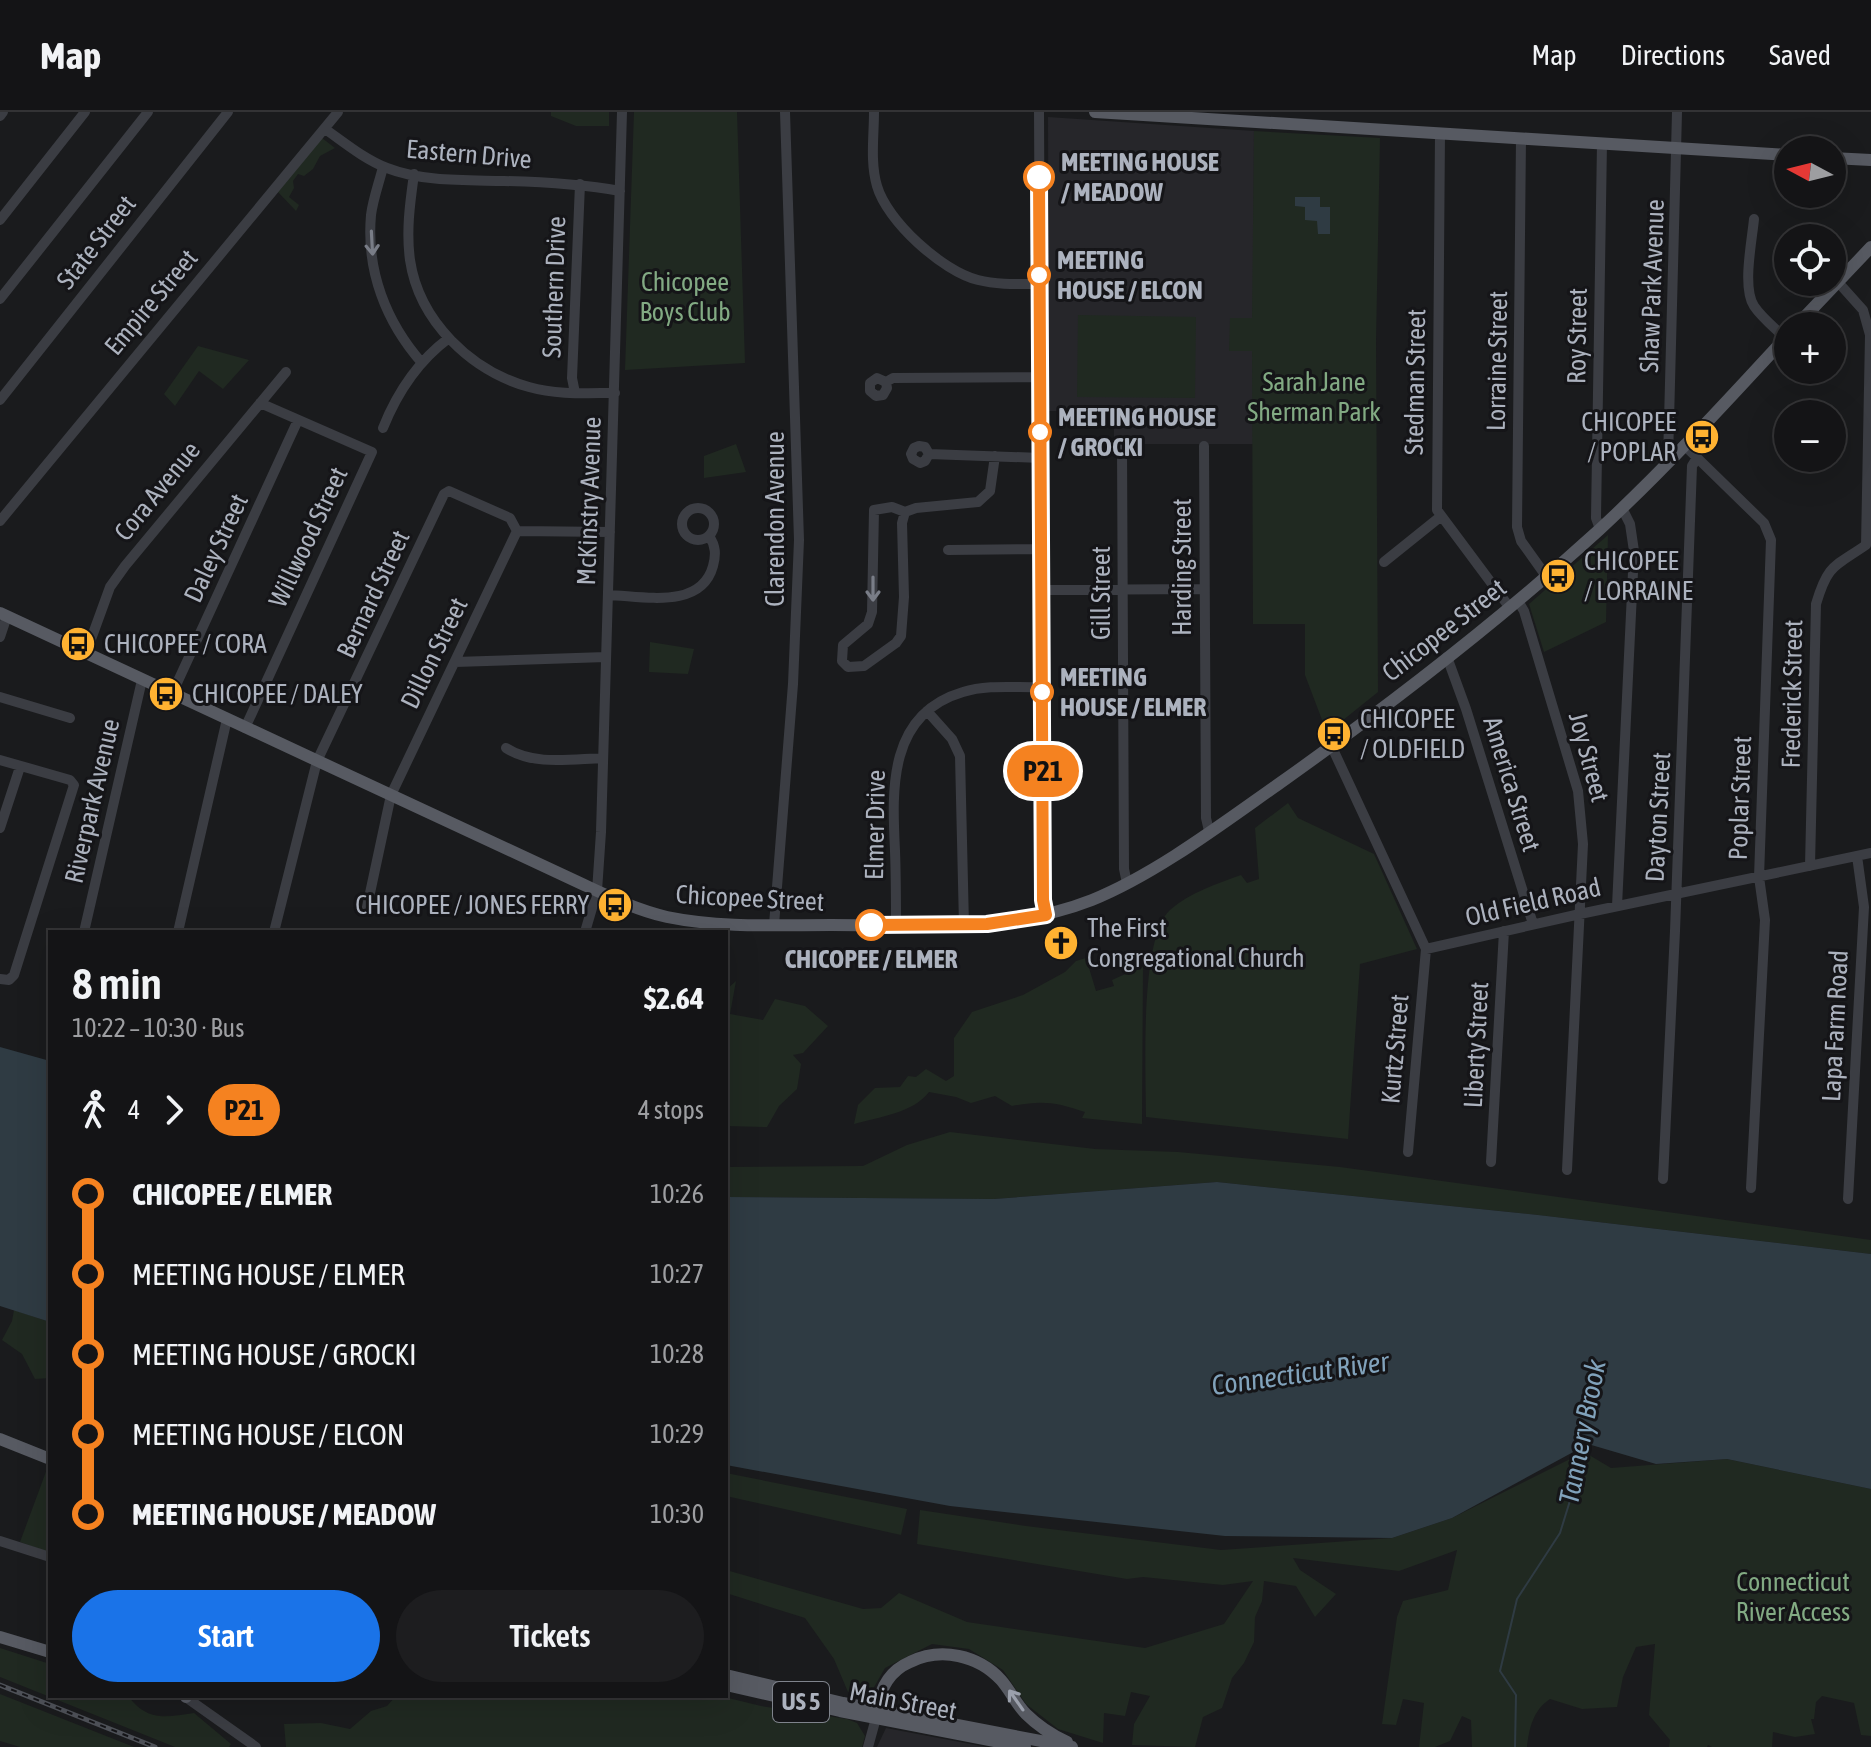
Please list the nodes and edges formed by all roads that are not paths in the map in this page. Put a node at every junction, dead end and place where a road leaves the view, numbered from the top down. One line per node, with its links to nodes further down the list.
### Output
1 (85, 112): 24 (street)
2 (148, 112): 30 (street)
3 (228, 112): 41 (street, State Street)
4 (338, 112): 11 (street, Empire Street)
5 (622, 112): 22 (street, McKinstry Avenue)
6 (785, 112): 106 (street, Clarendon Avenue)
7 (874, 112): 27 (street)
8 (1039, 112): 27 (street)
9 (1095, 112): 12 (main road)
10 (1677, 112): 15 (street, Shaw Park Avenue)
11 (325, 129): 19 (street, Eastern Drive); 56 (street, Empire Street)
12 (1440, 133): 13 (main road); 55 (street, Stedman Street)
13 (1521, 138): 14 (main road); 65 (street, Lorraine Street)
14 (1602, 143): 15 (main road); 57 (street, Roy Street)
15 (1677, 148): 16 (main road); 52 (street, Shaw Park Avenue)
16 (1774, 154)
17 (1846, 159): 18 (main road)
18 (1871, 160)
19 (383, 167): 20 (street, Eastern Drive); 35 (street, one-way to 35)
20 (414, 174): 21 (street, Eastern Drive); 33 (street)
21 (580, 184): 22 (street, Eastern Drive); 39 (street, Southern Drive)
22 (620, 191): 40 (street, McKinstry Avenue)
23 (1754, 219): 32 (street)
24 (0, 220)
25 (1871, 247): 26 (main road)
26 (1846, 272)
27 (1039, 284): 37 (street)
28 (1846, 291): 62 (street)
29 (1823, 296): 31 (main road)
30 (0, 299)
31 (1809, 312)
32 (1774, 323)
33 (449, 338): 35 (street); 39 (street)
34 (1774, 350): 45 (main road, Chicopee Street)
35 (422, 363): 44 (street)
36 (286, 372): 42 (street, Cora Avenue)
37 (1040, 377): 38 (street); 50 (street)
38 (886, 382)
39 (575, 393): 40 (street)
40 (615, 393): 59 (street, McKinstry Avenue)
41 (0, 400)
42 (260, 403): 43 (street); 73 (street, Cora Avenue)
43 (298, 420): 79 (street, Daley Street); 84 (street, Willwood Street)
44 (383, 428)
45 (1684, 445): 51 (street, Poplar Street); 52 (main road, Chicopee Street)
46 (1204, 446): 66 (street, Harding Street)
47 (1122, 447): 68 (street, Gill Street)
48 (929, 454): 49 (street)
49 (995, 456): 50 (street); 54 (street)
50 (1041, 458): 61 (street)
51 (1697, 458): 97 (street, Poplar Street); 100 (street, Dayton Street)
52 (1668, 460): 53 (main road, Chicopee Street)
53 (1622, 508): 57 (main road, Chicopee Street); 101 (street)
54 (905, 512): 54 (street, one-way to 54)
55 (1440, 517): 64 (street); 70 (street)
56 (0, 521)
57 (1600, 529): 65 (main road, Chicopee Street)
58 (517, 531): 59 (street); 76 (street, Dillon Street); 89 (street, Bernard Street)
59 (610, 532): 69 (street, McKinstry Avenue)
60 (709, 536): 69 (street)
61 (1041, 549): 63 (street); 67 (street)
62 (1868, 549): 96 (street, Frederick Street)
63 (948, 550)
64 (1384, 562)
65 (1546, 576): 70 (main road, Chicopee Street)
66 (1204, 589): 68 (street); 93 (street, Harding Street)
67 (1042, 590): 68 (street); 78 (street)
68 (1123, 590): 98 (street, Gill Street)
69 (608, 595): 74 (street, McKinstry Avenue)
70 (1514, 604): 75 (main road, Chicopee Street); 103 (street, Joy Street)
71 (3, 614): 72 (street); 73 (main road, Chicopee Street)
72 (0, 637)
73 (86, 653): 77 (main road, Chicopee Street)
74 (606, 657): 76 (street); 87 (street, McKinstry Avenue)
75 (1447, 657): 85 (main road, Chicopee Street); 105 (street, America Street)
76 (455, 662): 91 (street, Dillon Street)
77 (142, 680): 79 (main road, Chicopee Street); 109 (street, Riverpark Avenue)
78 (1042, 687): 81 (street, Elmer Drive); 104 (street)
79 (172, 694): 83 (main road, Chicopee Street)
80 (0, 697): 82 (street)
81 (927, 711): 107 (street, Elmer Drive); 108 (street)
82 (70, 718)
83 (227, 719): 84 (main road, Chicopee Street); 110 (street)
84 (245, 728): 89 (main road, Chicopee Street)
85 (1331, 745): 93 (main road, Chicopee Street); 114 (street)
86 (506, 748): 87 (street)
87 (603, 758): 99 (street, McKinstry Avenue)
88 (0, 760): 90 (street)
89 (317, 761): 91 (main road, Chicopee Street); 111 (street, Bernard Street)
90 (20, 767): 92 (street); 115 (street)
91 (391, 795): 99 (main road, Chicopee Street); 102 (street, Dillon Street)
92 (0, 828)
93 (1209, 831): 98 (main road, Chicopee Street)
94 (1871, 853): 95 (street, Old Field Road)
95 (1857, 856): 96 (street, Old Field Road); 121 (street, Lapa Farm Road)
96 (1810, 866): 97 (street, Old Field Road)
97 (1759, 877): 100 (street, Old Field Road); 120 (street, Poplar Street)
98 (1127, 883): 104 (main road, Chicopee Street)
99 (597, 891): 106 (main road, Chicopee Street); 112 (street, McKinstry Avenue)
100 (1676, 894): 101 (street, Old Field Road); 119 (street, Dayton Street)
101 (1617, 906): 103 (street, Old Field Road)
102 (367, 907)
103 (1580, 914): 105 (street, Old Field Road); 118 (street, Joy Street)
104 (1046, 915): 108 (main road, Chicopee Street)
105 (1533, 924): 113 (street, Old Field Road)
106 (774, 925): 107 (main road, Chicopee Street)
107 (896, 925): 108 (main road, Chicopee Street)
108 (964, 925)
109 (84, 930)
110 (178, 930)
111 (275, 930)
112 (586, 930)
113 (1504, 931): 114 (street, Old Field Road); 117 (street, Liberty Street)
114 (1426, 949): 116 (street, Kurtz Street)
115 (4, 979)
116 (1408, 1152)
117 (1491, 1162)
118 (1567, 1170)
119 (1663, 1179)
120 (1751, 1188)
121 (1848, 1199)
122 (0, 1439): 123 (main road)
123 (48, 1458)
124 (0, 1541): 125 (street)
125 (48, 1556)
126 (0, 1637): 127 (main road)
127 (48, 1651)
128 (728, 1670): 131 (main road, Main Street)
129 (728, 1675): 131 (main road, Main Street / US 5)
130 (728, 1685): 133 (main road, Main Street / US 5)
131 (790, 1690): 133 (main road, Main Street / US 5)
132 (188, 1698): 134 (street)
133 (876, 1714): 135 (street); 136 (main road, Main Street / US 5); 137 (main road, Main Street / US 5); 137 (main road, one-way to 133)
134 (256, 1747)
135 (868, 1747)
136 (1025, 1747)
137 (1075, 1747)

